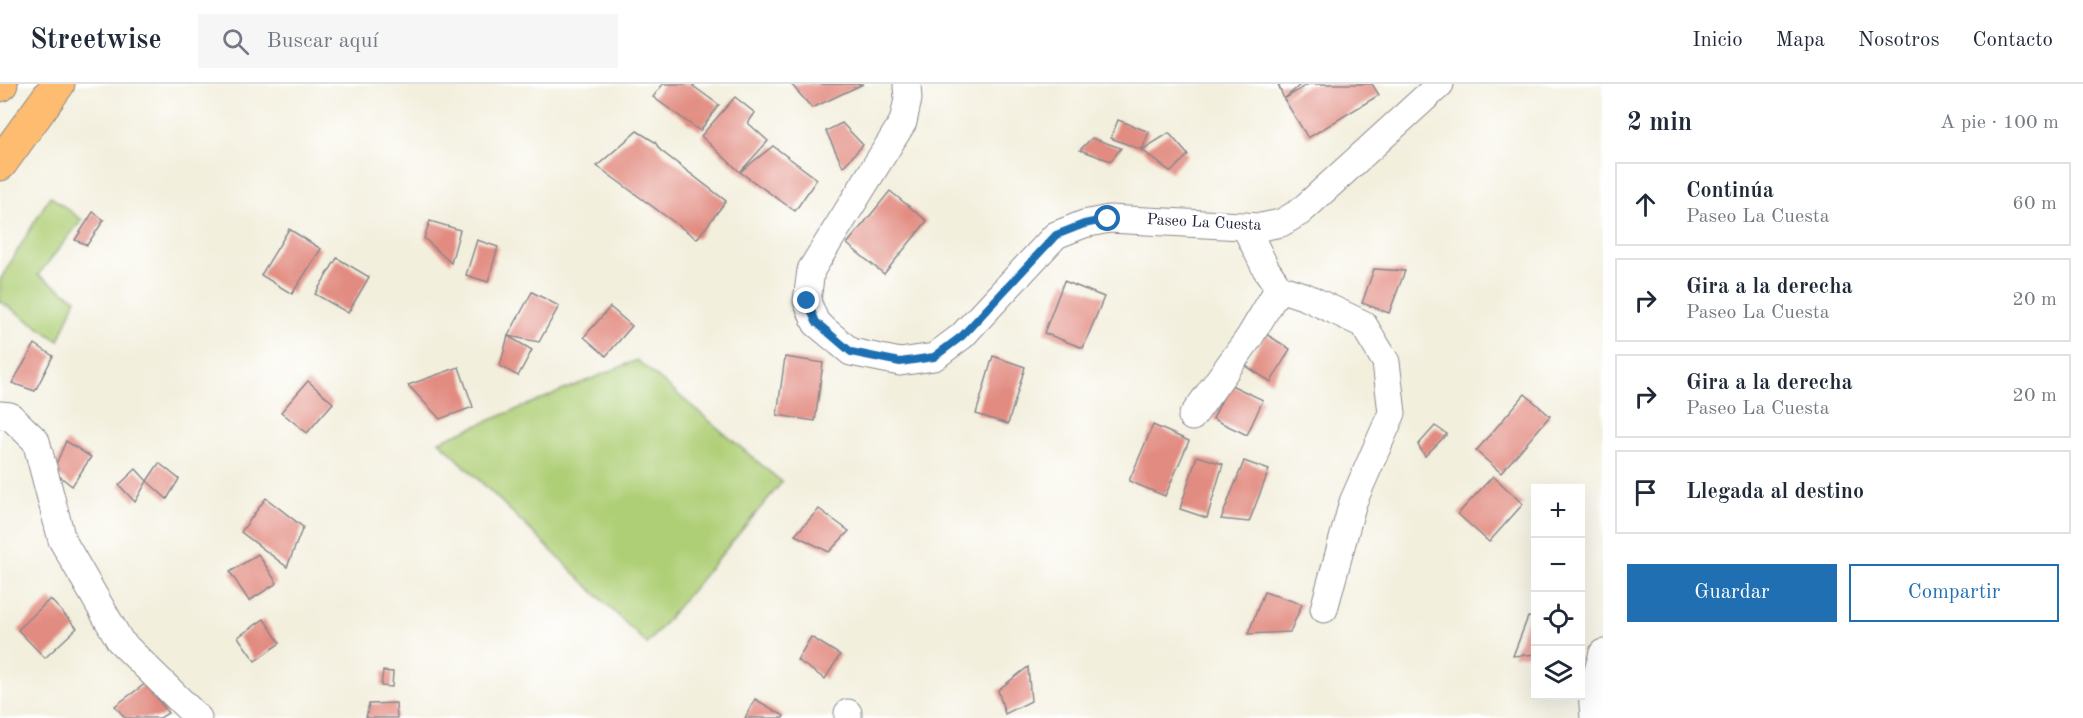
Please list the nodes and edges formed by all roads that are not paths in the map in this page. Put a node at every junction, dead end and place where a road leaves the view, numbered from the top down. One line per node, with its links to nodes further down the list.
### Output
1 (58, 84): 4 (highway)
2 (907, 84): 5 (street, Paseo La Cuesta)
3 (1440, 84): 5 (street, Paseo La Cuesta)
4 (0, 164)
5 (1245, 226): 6 (street)
6 (1279, 288): 8 (street); 9 (street)
7 (0, 415): 11 (street)
8 (1192, 417)
9 (1324, 609)
10 (1603, 653): 12 (street)
11 (198, 718)
12 (1594, 718)

